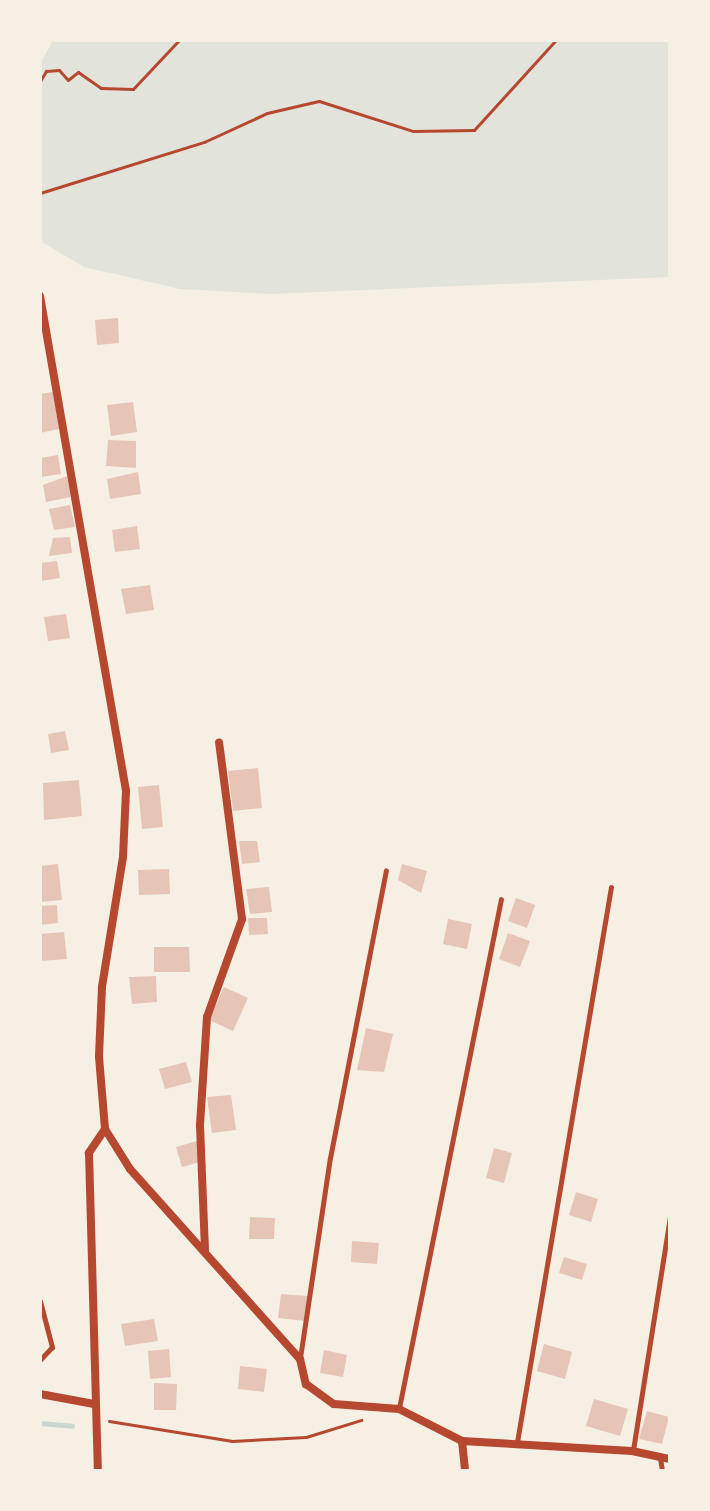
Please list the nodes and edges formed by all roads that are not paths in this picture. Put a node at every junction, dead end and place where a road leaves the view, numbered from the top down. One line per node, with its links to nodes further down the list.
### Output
1 (40, 296): 6 (street)
2 (219, 742): 8 (street)
3 (386, 870): 10 (lane)
4 (611, 887): 16 (lane)
5 (501, 899): 14 (lane)
6 (105, 1129): 8 (street); 13 (street)
7 (670, 1216): 17 (lane)
8 (205, 1251): 10 (street)
9 (40, 1301): 11 (lane)
10 (300, 1359): 14 (street)
11 (40, 1360)
12 (40, 1394): 13 (street)
13 (94, 1404): 19 (street)
14 (399, 1409): 15 (street)
15 (462, 1441): 16 (street); 20 (street)
16 (517, 1442): 17 (street)
17 (632, 1451): 18 (street)
18 (665, 1458): 21 (lane)
19 (98, 1471)
20 (465, 1471)
21 (662, 1471)

